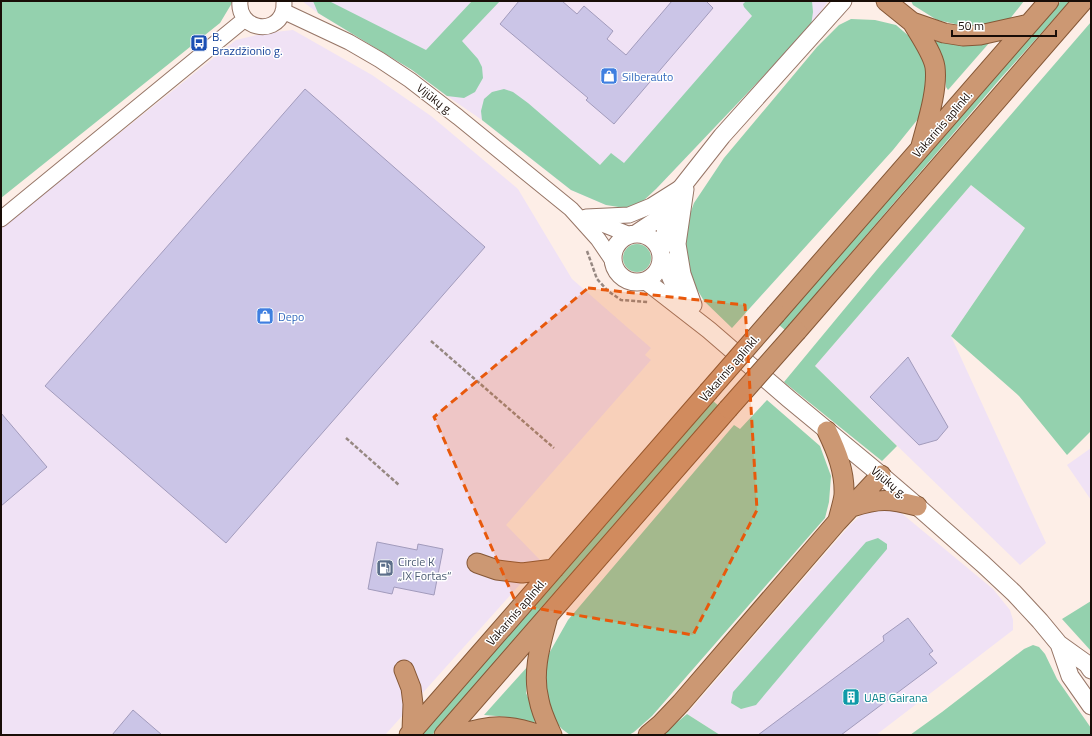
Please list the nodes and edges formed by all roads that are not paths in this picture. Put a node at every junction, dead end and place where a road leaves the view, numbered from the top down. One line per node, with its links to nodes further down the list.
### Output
1 (240, 1): 7 (street)
2 (843, 1): 11 (main road)
3 (886, 1): 8 (highway)
4 (1049, 1): 9 (highway, Vakarinis aplinkl.)
5 (1083, 1): 28 (highway, bridge)
6 (284, 6): 7 (street); 12 (street, Vijūkų g.)
7 (245, 19): 14 (street)
8 (912, 22): 9 (highway); 10 (highway)
9 (1029, 24): 10 (highway, Vakarinis aplinkl.)
10 (920, 149): 27 (highway, Vakarinis aplinkl., bridge)
11 (685, 185): 13 (street); 15 (main road); 16 (main road); 19 (main road)
12 (571, 209): 13 (street, Vijūkų g.); 17 (street, Vijūkų g.)
13 (586, 217): 15 (street, Vijūkų g.)
14 (1, 219)
15 (633, 234): 16 (main road); 17 (main road)
16 (661, 254): 18 (main road); 19 (main road, Vijūkų g.)
17 (613, 261): 18 (main road)
18 (646, 281): 20 (main road, Vijūkų g.)
19 (694, 305): 20 (main road, Vijūkų g.)
20 (709, 330): 21 (main road, Vijūkų g.)
21 (828, 431): 22 (main road, Vijūkų g.); 25 (highway)
22 (881, 475): 23 (main road, Vijūkų g.); 24 (highway)
23 (917, 506): 24 (highway); 29 (main road, Vijūkų g.)
24 (850, 508): 25 (highway)
25 (837, 522): 38 (highway)
26 (476, 563): 27 (highway)
27 (554, 569): 33 (highway, Vakarinis aplinkl.)
28 (548, 616): 34 (highway); 37 (highway)
29 (1059, 644): 31 (main road, Vijūkų g.); 32 (main road, Vijūkų g.)
30 (404, 670): 33 (highway)
31 (1091, 670)
32 (1091, 706)
33 (410, 733)
34 (444, 735)
35 (458, 735): 36 (highway)
36 (540, 735)
37 (552, 735)
38 (648, 735)

